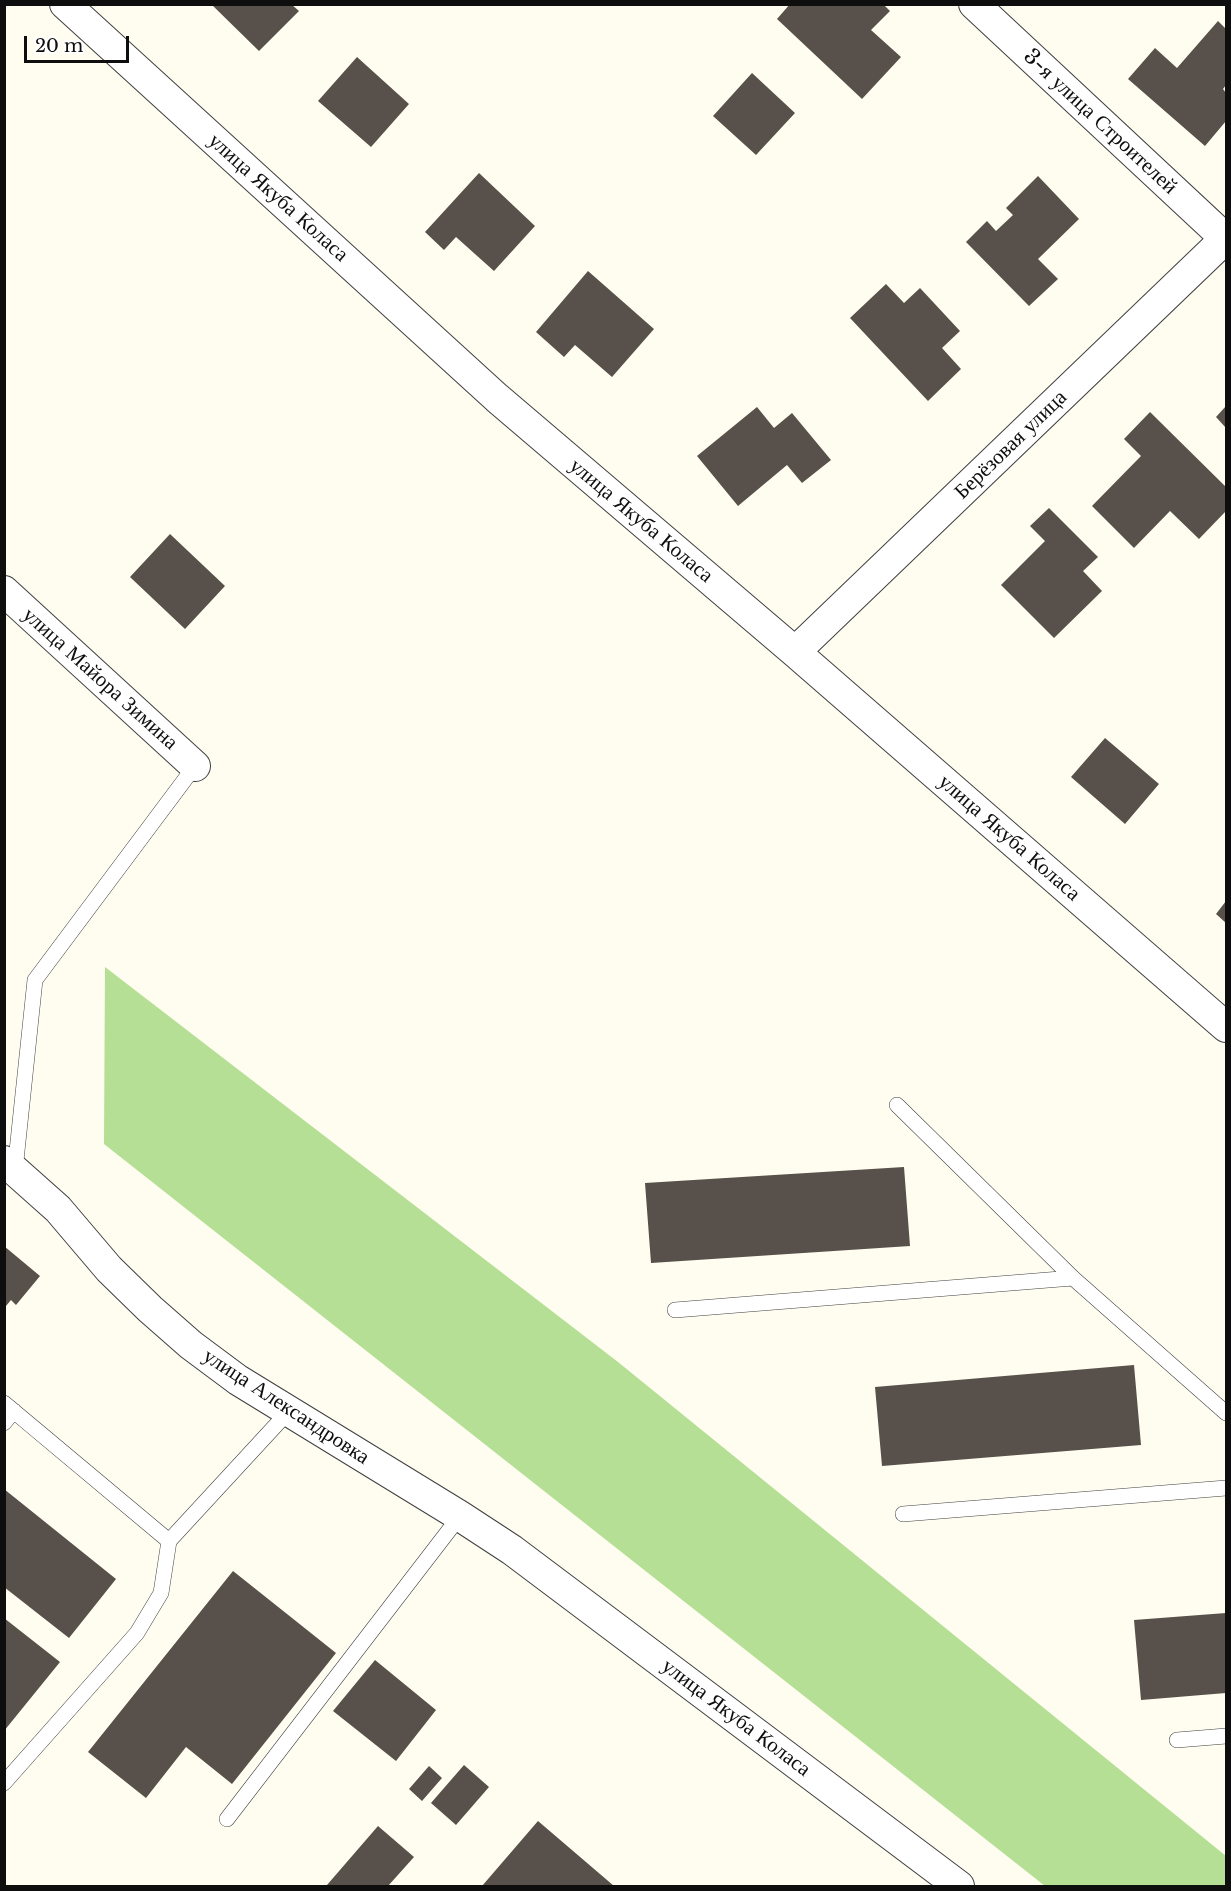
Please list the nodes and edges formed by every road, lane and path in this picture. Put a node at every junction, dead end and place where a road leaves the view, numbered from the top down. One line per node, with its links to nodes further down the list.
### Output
1 (65, 4): 5 (street, улица Якуба Коласа)
2 (974, 4): 3 (street, 3-я улица Строителей)
3 (1226, 238): 5 (street, Берёзовая улица)
4 (4, 591): 6 (street, улица Майора Зимина)
5 (795, 652): 7 (street, улица Якуба Коласа)
6 (195, 766): 9 (lane)
7 (1227, 1027)
8 (897, 1106): 10 (lane)
9 (10, 1166): 12 (street, улица Александровка)
10 (1073, 1278): 11 (lane); 14 (lane)
11 (675, 1310)
12 (288, 1411): 17 (street, улица Александровка); 18 (lane)
13 (8, 1412): 18 (lane)
14 (1227, 1413)
15 (1227, 1488): 16 (lane)
16 (903, 1514)
17 (459, 1516): 19 (street, улица Александровка); 23 (lane)
18 (169, 1541): 22 (lane)
19 (512, 1550): 24 (street, улица Якуба Коласа)
20 (1227, 1736): 21 (lane)
21 (1177, 1740)
22 (4, 1783)
23 (227, 1819)
24 (959, 1887)

